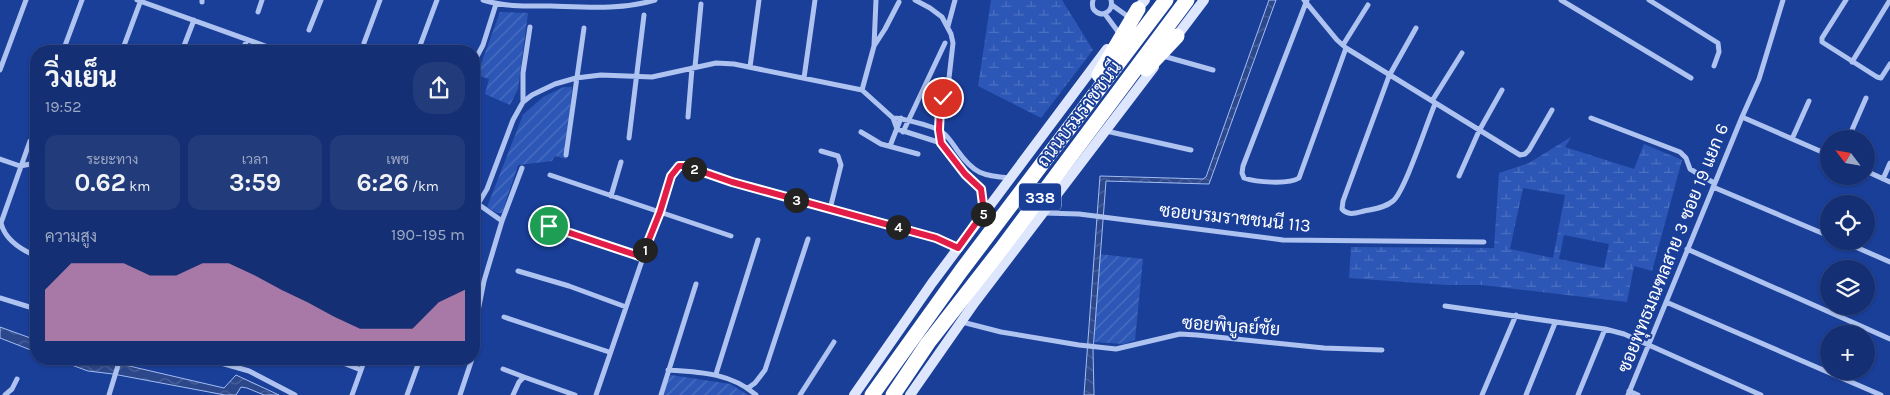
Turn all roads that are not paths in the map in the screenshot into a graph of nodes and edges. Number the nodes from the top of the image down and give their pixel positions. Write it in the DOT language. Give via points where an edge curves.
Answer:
graph roads {
  1 [pos="26,0"];
  2 [pos="82,0"];
  3 [pos="140,0"];
  4 [pos="262,0"];
  5 [pos="321,0"];
  6 [pos="380,0"];
  7 [pos="437,0"];
  8 [pos="483,0"];
  9 [pos="655,0"];
  10 [pos="759,0"];
  11 [pos="815,0"];
  12 [pos="876,0"];
  13 [pos="916,0"];
  14 [pos="955,0"];
  15 [pos="1086,0"];
  16 [pos="1166,0"];
  17 [pos="1187,0"];
  18 [pos="1204,0"];
  19 [pos="1561,0"];
  20 [pos="1649,0"];
  21 [pos="1783,0"];
  22 [pos="1846,0"];
  23 [pos="1890,0"];
  24 [pos="1305,1"];
  25 [pos="642,2"];
  26 [pos="899,2"];
  27 [pos="1092,2"];
  28 [pos="1112,2"];
  29 [pos="496,4"];
  30 [pos="701,4"];
  31 [pos="1368,5"];
  32 [pos="1138,9"];
  33 [pos="258,12"];
  34 [pos="1105,14"];
  35 [pos="644,15"];
  36 [pos="194,20"];
  37 [pos="948,26"];
  38 [pos="530,27"];
  39 [pos="584,28"];
  40 [pos="1416,28"];
  41 [pos="309,30"];
  42 [pos="1119,34"];
  43 [pos="1177,36"];
  44 [pos="247,40"];
  45 [pos="364,43"];
  46 [pos="945,43"];
  47 [pos="65,45"];
  48 [pos="124,45"];
  49 [pos="184,45"];
  50 [pos="245,45"];
  51 [pos="262,45"];
  52 [pos="420,45"];
  53 [pos="874,46"];
  54 [pos="1344,47"];
  55 [pos="480,51"];
  56 [pos="1462,53"];
  57 [pos="1162,56"];
  58 [pos="1852,62"];
  59 [pos="1890,64"];
  60 [pos="1714,66"];
  61 [pos="750,67"];
  62 [pos="693,68"];
  63 [pos="0,70"];
  64 [pos="1213,70"];
  65 [pos="1884,73"];
  66 [pos="638,76"];
  67 [pos="1389,76"];
  68 [pos="1890,77"];
  69 [pos="576,78"];
  70 [pos="804,78"];
  71 [pos="1691,78"];
  72 [pos="862,90"];
  73 [pos="1502,90"];
  74 [pos="1866,98"];
  75 [pos="1809,101"];
  76 [pos="523,102"];
  77 [pos="1433,102"];
  78 [pos="1552,110"];
  79 [pos="688,117"];
  80 [pos="1742,117"];
  81 [pos="893,118"];
  82 [pos="1591,118"];
  83 [pos="904,120"];
  84 [pos="939,130"];
  85 [pos="1479,130"];
  86 [pos="1852,130"];
  87 [pos="900,131"];
  88 [pos="1105,131"];
  89 [pos="861,132"];
  90 [pos="1087,134"];
  91 [pos="629,138"];
  92 [pos="1792,139"];
  93 [pos="30,141"];
  94 [pos="1058,142"];
  95 [pos="941,143"];
  96 [pos="890,146"];
  97 [pos="1191,150"];
  98 [pos="821,151"];
  99 [pos="1820,151"];
  100 [pos="918,154"];
  101 [pos="566,155"];
  102 [pos="0,160"];
  103 [pos="622,162"];
  104 [pos="1890,163"];
  105 [pos="30,164"];
  106 [pos="20,166"];
  107 [pos="972,166"];
  108 [pos="522,168"];
  109 [pos="965,174"];
  110 [pos="550,175"];
  111 [pos="1875,175"];
  112 [pos="1459,176"];
  113 [pos="1011,178"];
  114 [pos="1883,179"];
  115 [pos="1890,182"];
  116 [pos="1714,185"];
  117 [pos="611,196"];
  118 [pos="480,199"];
  119 [pos="480,207"];
  120 [pos="830,209"];
  121 [pos="660,212"];
  122 [pos="984,212"];
  123 [pos="1044,213"];
  124 [pos="502,221"];
  125 [pos="549,226"];
  126 [pos="1820,232"];
  127 [pos="731,236"];
  128 [pos="808,239"];
  129 [pos="758,240"];
  130 [pos="1484,242"];
  131 [pos="958,248"];
  132 [pos="1687,248"];
  133 [pos="1863,250"];
  134 [pos="30,254"];
  135 [pos="642,257"];
  136 [pos="1890,262"];
  137 [pos="518,271"];
  138 [pos="696,284"];
  139 [pos="0,298"];
  140 [pos="480,301"];
  141 [pos="1666,302"];
  142 [pos="1445,306"];
  143 [pos="30,307"];
  144 [pos="626,307"];
  145 [pos="1516,315"];
  146 [pos="504,318"];
  147 [pos="962,322"];
  148 [pos="1555,322"];
  149 [pos="1605,329"];
  150 [pos="1890,340"];
  151 [pos="834,342"];
  152 [pos="1648,346"];
  153 [pos="1382,350"];
  154 [pos="609,352"];
  155 [pos="118,365"];
  156 [pos="228,365"];
  157 [pos="348,365"];
  158 [pos="363,365"];
  159 [pos="418,365"];
  160 [pos="470,365"];
  161 [pos="503,369"];
  162 [pos="361,370"];
  163 [pos="668,370"];
  164 [pos="716,374"];
  165 [pos="524,377"];
  166 [pos="16,380"];
  167 [pos="748,388"];
  168 [pos="1629,393"];
  169 [pos="5,395"];
  170 [pos="109,395"];
  171 [pos="295,395"];
  172 [pos="352,395"];
  173 [pos="407,395"];
  174 [pos="460,395"];
  175 [pos="513,395"];
  176 [pos="575,395"];
  177 [pos="596,395"];
  178 [pos="660,395"];
  179 [pos="756,395"];
  180 [pos="800,395"];
  181 [pos="854,395"];
  182 [pos="872,395"];
  183 [pos="893,395"];
  184 [pos="910,395"];
  185 [pos="1482,395"];
  186 [pos="1526,395"];
  187 [pos="1578,395"];
  188 [pos="1638,395"];
  189 [pos="1760,395"];
  190 [pos="1881,395"];
  1 -- 63 [label="street"];
  2 -- 47 [label="street"];
  3 -- 36 [label="street"];
  3 -- 48 [label="street"];
  4 -- 33 [label="street"];
  5 -- 41 [label="street"];
  6 -- 45 [label="street"];
  7 -- 52 [label="street"];
  8 -- 29 [label="street"];
  9 -- 25 [label="street"];
  10 -- 61 [label="street"];
  11 -- 70 [label="street"];
  12 -- 53 [label="street"];
  13 -- 37 [label="street" via="942,17"];
  14 -- 37 [label="street"];
  15 -- 27 [label="street"];
  16 -- 94 [label="highway, ถนนบรมราชชนนี / 338"];
  17 -- 90 [label="highway, ถนนบรมราชชนนี / 338"];
  18 -- 43 [label="main road, 338"];
  19 -- 71 [label="street"];
  20 -- 60 [label="street" via="1718,44"];
  21 -- 80 [label="street" via="1759,79"];
  22 -- 58 [label="street" via="1822,42"];
  23 -- 58 [label="street"];
  24 -- 54 [label="street"];
  24 -- 54 [label="street" via="1243,166 1244,178 1293,182 1299,178"];
  25 -- 29 [label="street" via="593,7"];
  26 -- 53 [label="street"];
  27 -- 34 [label="street" via="1094,11"];
  28 -- 32 [label="street"];
  28 -- 34 [label="street"];
  29 -- 55 [label="street"];
  30 -- 62 [label="street"];
  31 -- 54 [label="street"];
  32 -- 42 [label="main road, 338"];
  32 -- 94 [label="highway"];
  34 -- 42 [label="street"];
  35 -- 66 [label="street"];
  36 -- 44 [label="street"];
  36 -- 49 [label="street"];
  37 -- 84 [label="street" via="954,43 940,108"];
  38 -- 76 [label="street" via="523,73"];
  39 -- 69 [label="street"];
  40 -- 67 [label="street"];
  42 -- 113 [label="main road, 338"];
  43 -- 57 [label="main road, 338"];
  43 -- 90 [label="highway"];
  44 -- 50 [label="street"];
  44 -- 51 [label="street"];
  46 -- 83 [label="street"];
  53 -- 72 [label="street"];
  54 -- 67 [label="street"];
  56 -- 77 [label="street"];
  57 -- 64 [label="street"];
  57 -- 88 [label="main road, 338"];
  58 -- 65 [label="street" via="1877,77 1882,78"];
  59 -- 65 [label="street"];
  61 -- 62 [label="street" via="716,63"];
  61 -- 70 [label="street"];
  62 -- 66 [label="street" via="658,76"];
  62 -- 79 [label="street"];
  65 -- 68 [label="street"];
  66 -- 69 [label="street"];
  66 -- 91 [label="street"];
  67 -- 77 [label="street"];
  67 -- 77 [label="street" via="1343,201 1345,213 1352,214 1394,201 1403,185"];
  69 -- 76 [label="street" via="554,84"];
  69 -- 101 [label="street"];
  70 -- 72 [label="street"];
  72 -- 81 [label="street"];
  73 -- 85 [label="street"];
  74 -- 86 [label="street"];
  75 -- 92 [label="street"];
  76 -- 118 [label="street"];
  77 -- 85 [label="street"];
  78 -- 85 [label="street" via="1524,154 1514,152"];
  80 -- 92 [label="street, ซอยพุทธมณฑลสาย 3 ซอย 19 แยก 6"];
  80 -- 116 [label="street, ซอยพุทธมณฑลสาย 3 ซอย 19 แยก 6"];
  81 -- 83 [label="street"];
  81 -- 87 [label="street"];
  82 -- 116 [label="street" via="1680,152 1690,169"];
  83 -- 84 [label="street"];
  83 -- 87 [label="street"];
  84 -- 95 [label="street"];
  84 -- 107 [label="street"];
  85 -- 112 [label="street"];
  87 -- 95 [label="street"];
  87 -- 96 [label="street"];
  88 -- 97 [label="street"];
  88 -- 123 [label="main road, 338"];
  89 -- 96 [label="street"];
  90 -- 183 [label="highway, ถนนบรมราชชนนี / 338" via="928,343"];
  92 -- 99 [label="street, ซอยพุทธมณฑลสาย 3 ซอย 19 แยก 6"];
  93 -- 106 [label="street"];
  94 -- 182 [label="highway, ถนนบรมราชชนนี / 338"];
  95 -- 109 [label="street"];
  96 -- 100 [label="street"];
  98 -- 120 [label="street" via="838,156 842,165"];
  102 -- 106 [label="street"];
  103 -- 117 [label="street"];
  104 -- 114 [label="street"];
  105 -- 106 [label="street"];
  106 -- 134 [label="street" via="1,223 9,238"];
  107 -- 109 [label="street"];
  107 -- 113 [label="street" via="986,176"];
  108 -- 124 [label="street"];
  109 -- 122 [label="street" via="981,189"];
  110 -- 117 [label="street"];
  111 -- 114 [label="street"];
  113 -- 122 [label="main road, 338"];
  114 -- 115 [label="street"];
  116 -- 126 [label="street"];
  116 -- 132 [label="street, ซอยพุทธมณฑลสาย 3 ซอย 19 แยก 6"];
  117 -- 121 [label="street"];
  119 -- 124 [label="street"];
  120 -- 121 [label="street" via="679,166 671,176"];
  120 -- 131 [label="street" via="936,238"];
  121 -- 127 [label="street"];
  121 -- 135 [label="street"];
  122 -- 131 [label="main road, 338"];
  123 -- 130 [label="street, ซอยบรมราชชนนี 113" via="1283,240"];
  123 -- 147 [label="main road, 338"];
  124 -- 140 [label="street"];
  125 -- 135 [label="street"];
  128 -- 167 [label="street" via="765,370"];
  129 -- 164 [label="street"];
  131 -- 181 [label="main road, 338"];
  132 -- 141 [label="street, ซอยพุทธมณฑลสาย 3 ซอย 19 แยก 6"];
  132 -- 150 [label="street"];
  133 -- 136 [label="street"];
  135 -- 144 [label="street"];
  137 -- 144 [label="street"];
  138 -- 163 [label="street"];
  139 -- 143 [label="street"];
  141 -- 152 [label="street, ซอยพุทธมณฑลสาย 3 ซอย 19 แยก 6"];
  141 -- 190 [label="street"];
  142 -- 145 [label="street"];
  144 -- 154 [label="street"];
  145 -- 148 [label="street"];
  145 -- 185 [label="street"];
  146 -- 154 [label="street"];
  147 -- 153 [label="street, ซอยพิบูลย์ชัย" via="1001,332 1100,347 1124,348 1180,334 1197,334 1324,348"];
  147 -- 184 [label="main road, 338"];
  148 -- 149 [label="street"];
  148 -- 186 [label="street"];
  149 -- 152 [label="street"];
  149 -- 187 [label="street"];
  151 -- 180 [label="street"];
  152 -- 168 [label="street, ซอยพุทธมณฑลสาย 3 ซอย 19 แยก 6"];
  152 -- 189 [label="street"];
  154 -- 177 [label="street"];
  155 -- 170 [label="street"];
  156 -- 171 [label="street" via="250,371"];
  157 -- 162 [label="street"];
  158 -- 162 [label="street"];
  159 -- 173 [label="street"];
  160 -- 174 [label="street"];
  161 -- 165 [label="street"];
  162 -- 172 [label="street"];
  163 -- 164 [label="street"];
  163 -- 178 [label="street"];
  164 -- 167 [label="street"];
  165 -- 175 [label="street"];
  165 -- 176 [label="street"];
  166 -- 169 [label="street"];
  167 -- 179 [label="street"];
  168 -- 188 [label="street"];
}
